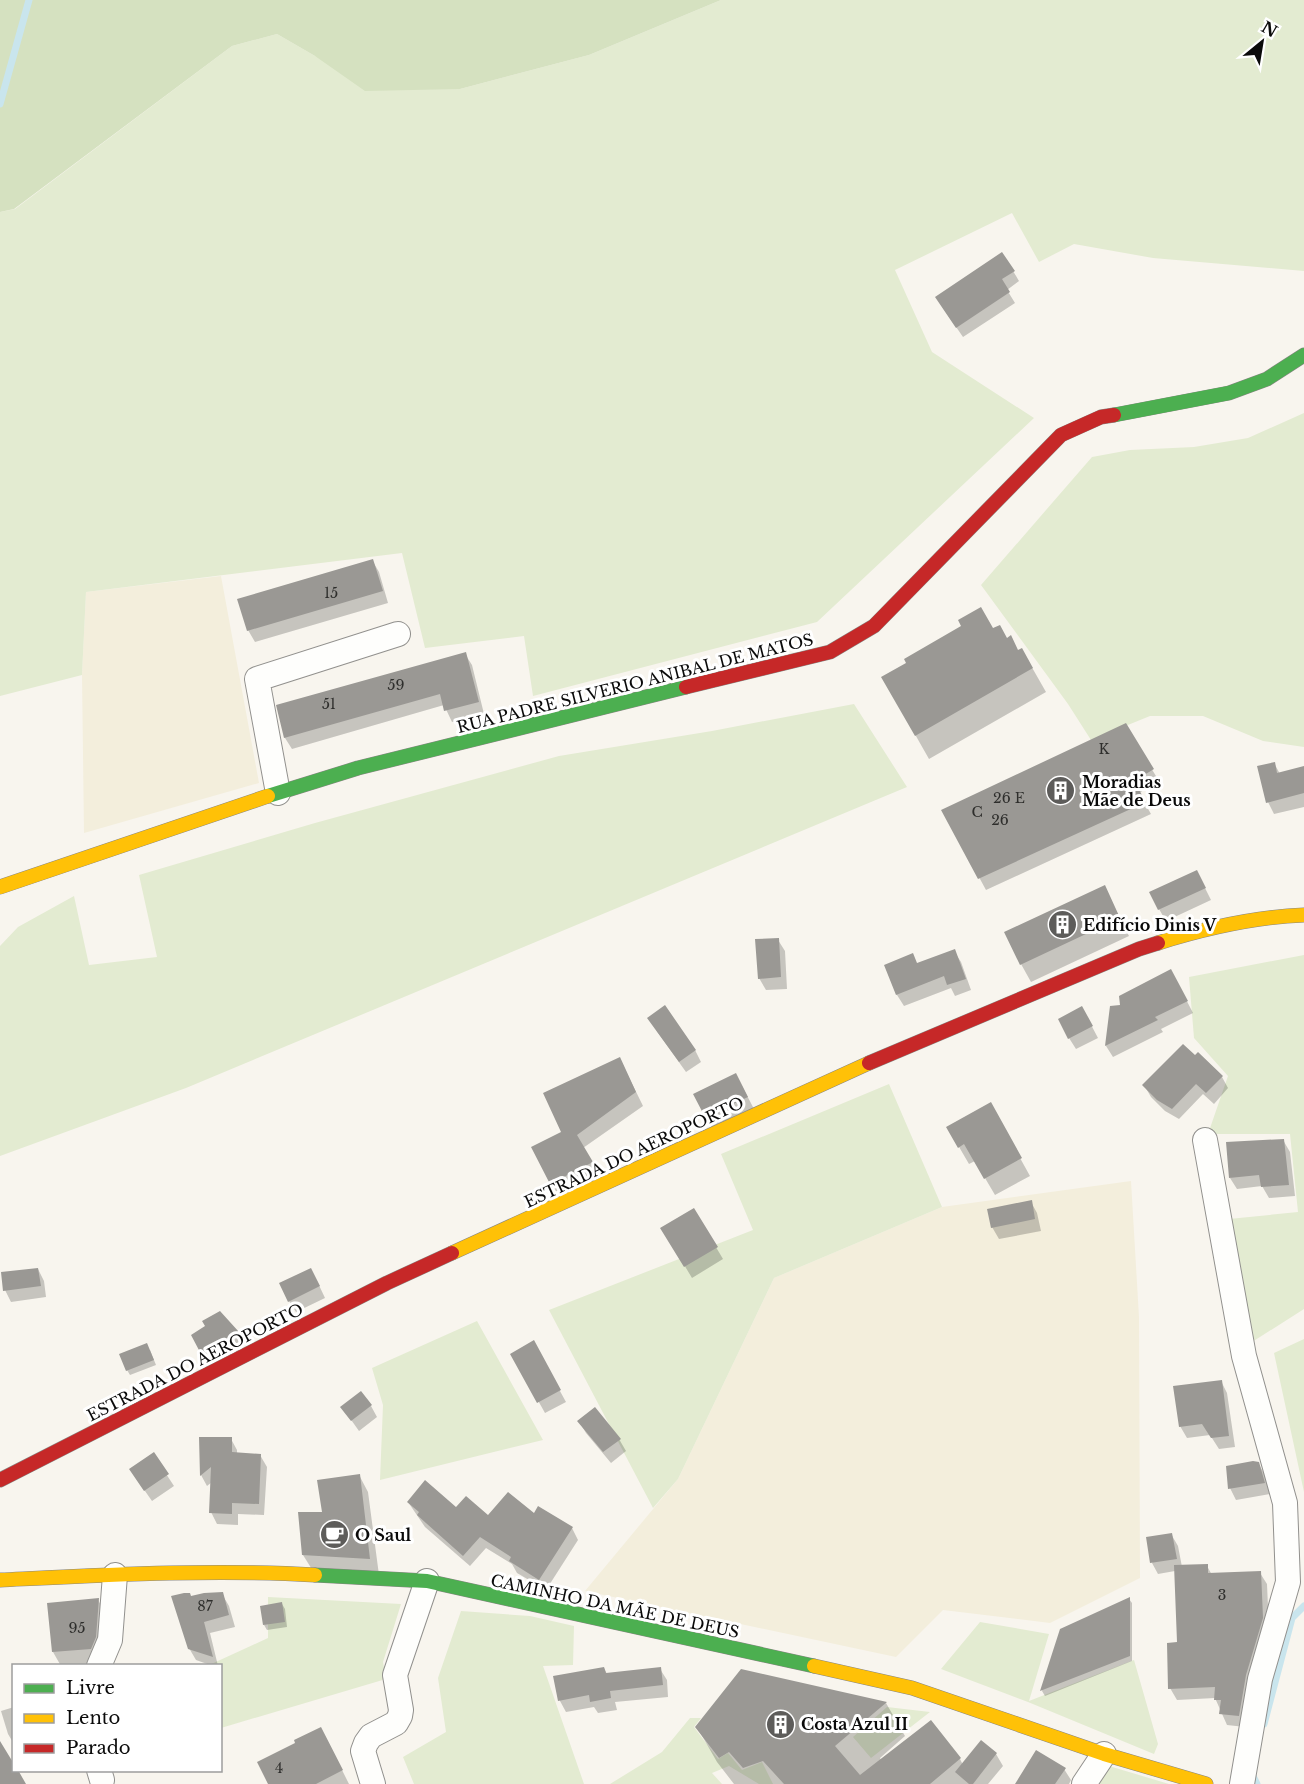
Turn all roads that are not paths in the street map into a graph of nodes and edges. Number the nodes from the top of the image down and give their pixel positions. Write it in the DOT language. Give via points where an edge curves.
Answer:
graph roads {
  1 [pos="1304,355"];
  2 [pos="398,634"];
  3 [pos="278,793"];
  4 [pos="0,887"];
  5 [pos="1304,915"];
  6 [pos="1205,1140"];
  7 [pos="0,1480"];
  8 [pos="115,1575"];
  9 [pos="0,1580"];
  10 [pos="427,1581"];
  11 [pos="99,1664"];
  12 [pos="1104,1754"];
  13 [pos="373,1784"];
  14 [pos="1084,1784"];
  15 [pos="1206,1784"];
  16 [pos="1242,1784"];
  1 -- 3 [label="street, RUA PADRE SILVERIO ANIBAL DE MATOS" via="1267,380 1229,393 1101,417 1061,435 874,626 830,652 358,768"];
  2 -- 3 [label="street" via="256,679"];
  3 -- 4 [label="street, RUA PADRE SILVERIO ANIBAL DE MATOS"];
  5 -- 7 [label="street, ESTRADA DO AEROPORTO" via="1274,916 1203,929 1139,949 830,1080 387,1282"];
  6 -- 16 [label="street" via="1244,1356 1285,1503 1288,1582 1260,1679"];
  8 -- 9 [label="street, CAMINHO DA MÃE DE DEUS"];
  8 -- 10 [label="street, CAMINHO DA MÃE DE DEUS" via="280,1573"];
  8 -- 11 [label="street" via="110,1640"];
  10 -- 12 [label="street, CAMINHO DA MÃE DE DEUS" via="912,1688"];
  10 -- 13 [label="street" via="395,1675 400,1716 396,1723 371,1736 363,1751"];
  12 -- 14 [label="street"];
  12 -- 15 [label="street, CAMINHO DA MÃE DE DEUS"];
}
